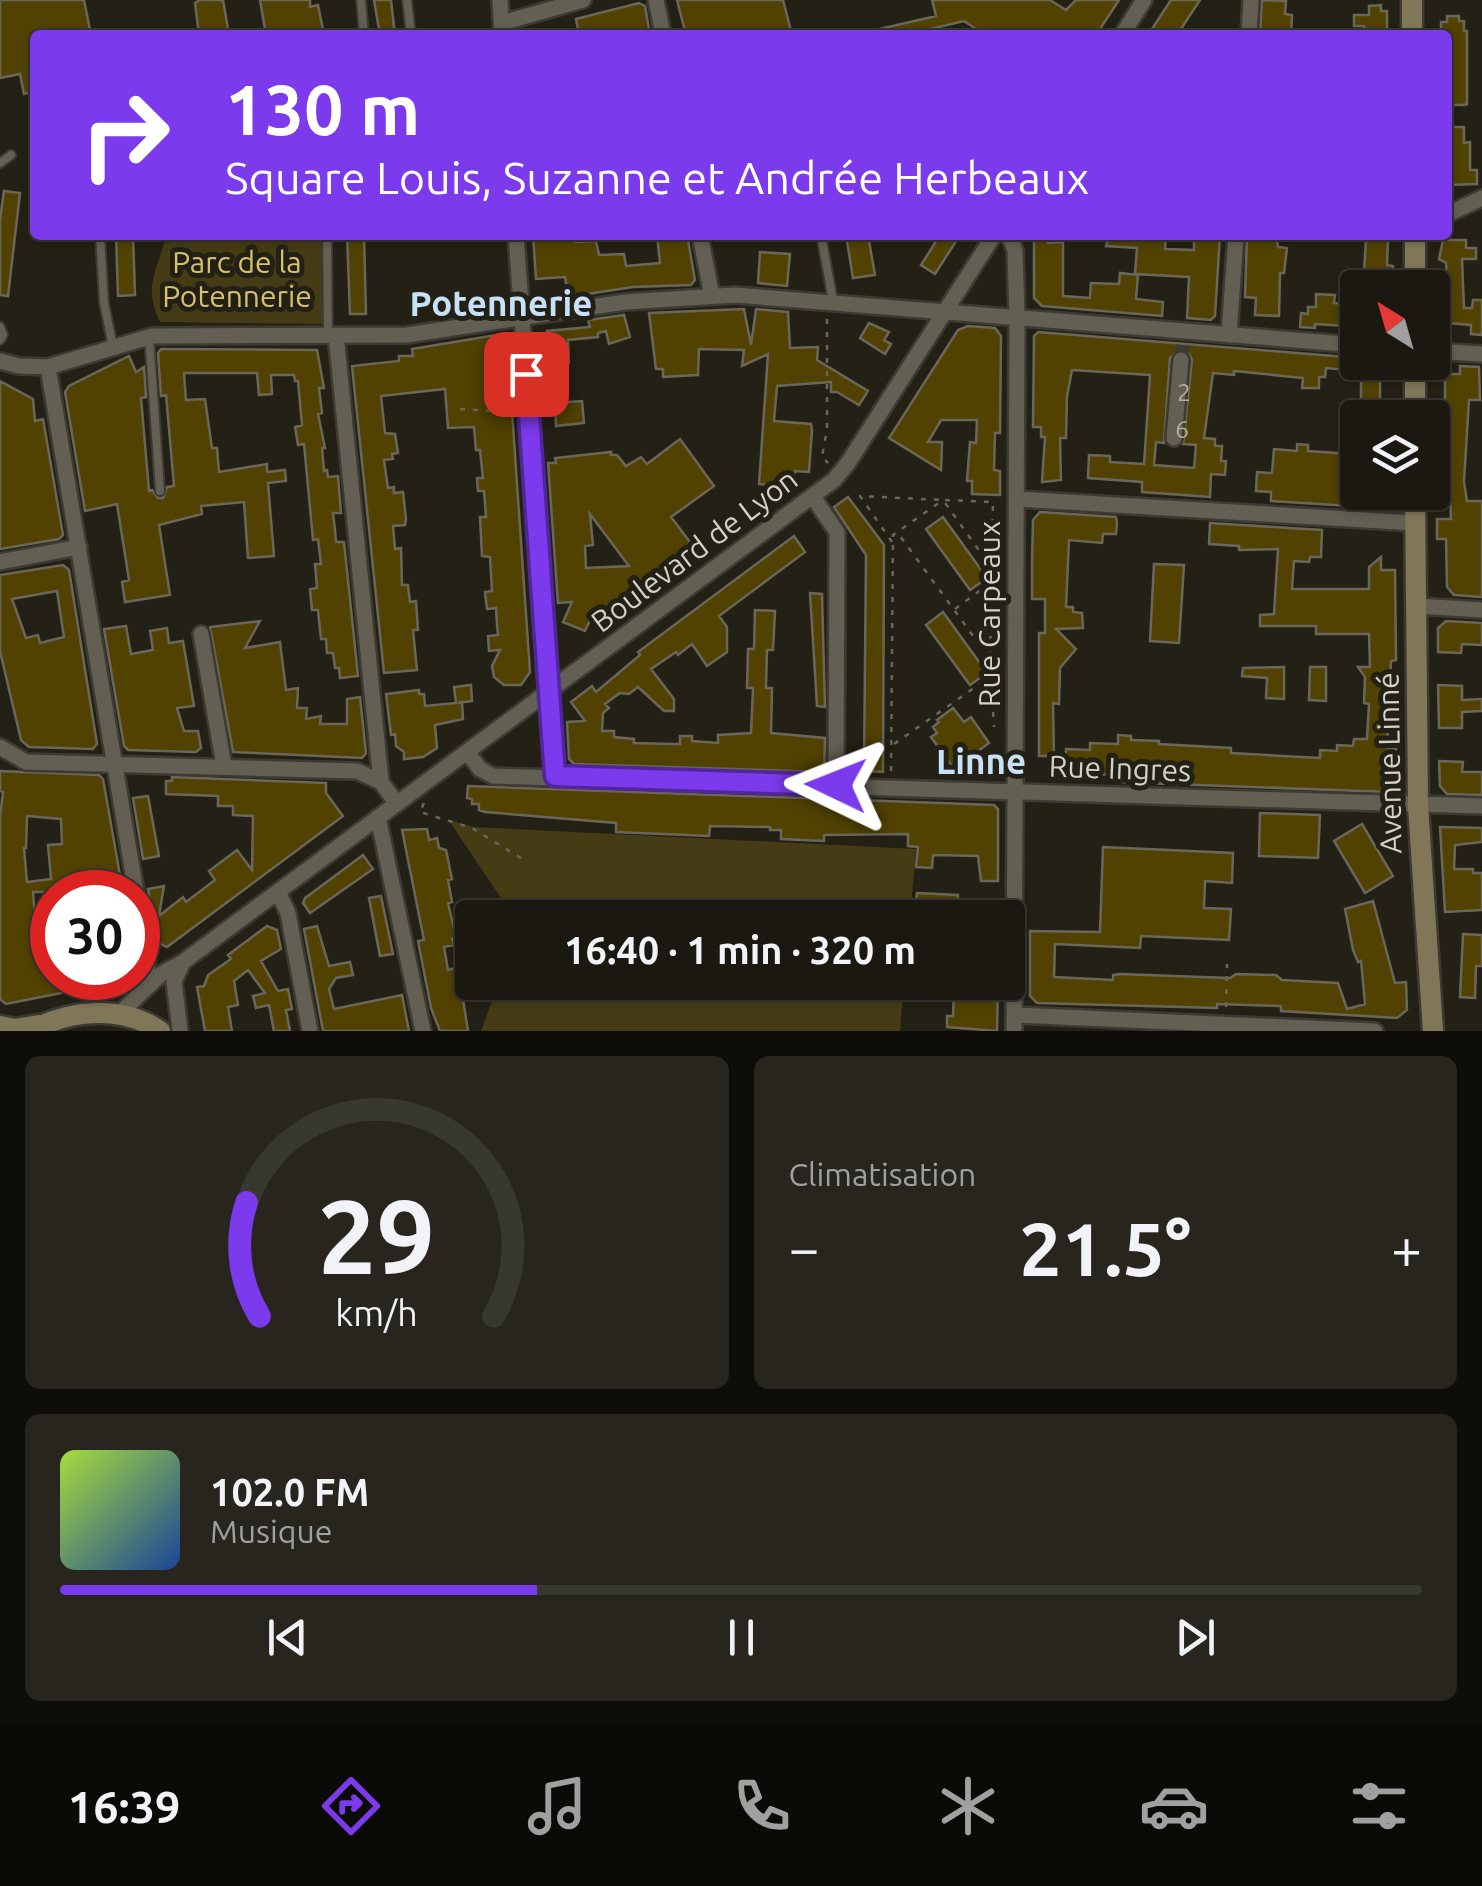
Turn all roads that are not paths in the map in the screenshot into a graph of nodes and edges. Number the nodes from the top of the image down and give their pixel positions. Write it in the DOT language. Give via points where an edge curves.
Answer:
graph roads {
  1 [pos="361,0"];
  2 [pos="407,0"];
  3 [pos="500,0"];
  4 [pos="583,0"];
  5 [pos="656,0"];
  6 [pos="1144,0"];
  7 [pos="1252,0"];
  8 [pos="1412,0"];
  9 [pos="364,30"];
  10 [pos="410,30"];
  11 [pos="500,30"];
  12 [pos="505,30"];
  13 [pos="661,30"];
  14 [pos="1125,30"];
  15 [pos="1249,30"];
  16 [pos="1412,30"];
  17 [pos="11,155"];
  18 [pos="0,163"];
  19 [pos="1482,198"];
  20 [pos="1452,212"];
  21 [pos="100,240"];
  22 [pos="327,240"];
  23 [pos="516,240"];
  24 [pos="701,240"];
  25 [pos="822,240"];
  26 [pos="991,240"];
  27 [pos="1011,240"];
  28 [pos="1236,240"];
  29 [pos="1415,240"];
  30 [pos="1415,270"];
  31 [pos="712,296"];
  32 [pos="830,301"];
  33 [pos="945,312"];
  34 [pos="522,318"];
  35 [pos="1017,318"];
  36 [pos="0,327"];
  37 [pos="332,335"];
  38 [pos="1229,335"];
  39 [pos="149,336"];
  40 [pos="0,340"];
  41 [pos="1340,344"];
  42 [pos="1183,345"];
  43 [pos="113,347"];
  44 [pos="1450,352"];
  45 [pos="1482,354"];
  46 [pos="0,361"];
  47 [pos="48,367"];
  48 [pos="1174,438"];
  49 [pos="160,491"];
  50 [pos="813,497"];
  51 [pos="1016,499"];
  52 [pos="1415,510"];
  53 [pos="1415,523"];
  54 [pos="78,547"];
  55 [pos="0,562"];
  56 [pos="1417,606"];
  57 [pos="1482,610"];
  58 [pos="201,634"];
  59 [pos="548,692"];
  60 [pos="0,747"];
  61 [pos="467,752"];
  62 [pos="114,764"];
  63 [pos="224,766"];
  64 [pos="555,776"];
  65 [pos="381,782"];
  66 [pos="836,785"];
  67 [pos="1015,792"];
  68 [pos="398,804"];
  69 [pos="1418,805"];
  70 [pos="1482,806"];
  71 [pos="378,818"];
  72 [pos="132,870"];
  73 [pos="278,892"];
  74 [pos="1012,900"];
  75 [pos="160,957"];
  76 [pos="179,963"];
  77 [pos="160,977"];
  78 [pos="134,1000"];
  79 [pos="120,1013"];
  80 [pos="1014,1023"];
  81 [pos="0,1026"];
  82 [pos="1152,1026"];
  83 [pos="38,1028"];
  84 [pos="1263,1028"];
  85 [pos="160,1031"];
  86 [pos="180,1031"];
  87 [pos="310,1031"];
  88 [pos="422,1031"];
  89 [pos="1374,1031"];
  90 [pos="1433,1031"];
  1 -- 9 [label="lane"];
  2 -- 10 [label="lane"];
  3 -- 11 [label="street"];
  4 -- 12 [label="street"];
  5 -- 13 [label="street"];
  6 -- 14 [label="street"];
  7 -- 15 [label="street"];
  8 -- 16 [label="street"];
  17 -- 18 [label="lane"];
  19 -- 20 [label="street"];
  21 -- 43 [label="lane"];
  22 -- 37 [label="lane"];
  23 -- 34 [label="street"];
  24 -- 31 [label="street"];
  25 -- 32 [label="lane"];
  26 -- 33 [label="street, Boulevard de Lyon"];
  27 -- 35 [label="street, Rue Carpeaux"];
  28 -- 38 [label="street"];
  29 -- 30 [label="street"];
  31 -- 32 [label="street"];
  31 -- 34 [label="street"];
  32 -- 33 [label="street"];
  33 -- 35 [label="street"];
  33 -- 50 [label="street, Boulevard de Lyon" via="839,474"];
  34 -- 37 [label="street" via="407,335"];
  34 -- 59 [label="street"];
  35 -- 42 [label="street"];
  35 -- 51 [label="street, Rue Carpeaux"];
  36 -- 40 [label="lane"];
  37 -- 39 [label="street"];
  37 -- 65 [label="street"];
  38 -- 41 [label="street"];
  38 -- 42 [label="street"];
  39 -- 43 [label="street"];
  39 -- 49 [label="lane"];
  42 -- 48 [label="street"];
  43 -- 47 [label="street"];
  44 -- 45 [label="street"];
  46 -- 47 [label="street"];
  47 -- 54 [label="street"];
  50 -- 59 [label="street, Boulevard de Lyon"];
  50 -- 66 [label="street" via="837,532"];
  51 -- 53 [label="street"];
  51 -- 67 [label="street, Rue Carpeaux"];
  52 -- 53 [label="street, Avenue Linné"];
  53 -- 56 [label="street, Avenue Linné"];
  54 -- 55 [label="street"];
  54 -- 62 [label="street"];
  56 -- 57 [label="street"];
  56 -- 69 [label="street, Avenue Linné"];
  58 -- 63 [label="street"];
  59 -- 61 [label="street, Boulevard de Lyon"];
  59 -- 64 [label="street"];
  60 -- 62 [label="street" via="26,762"];
  61 -- 64 [label="street, Rue Ingres" via="493,776"];
  61 -- 68 [label="street, Boulevard de Lyon"];
  62 -- 63 [label="street"];
  62 -- 72 [label="street"];
  63 -- 65 [label="street" via="347,770"];
  64 -- 66 [label="street, Rue Ingres"];
  65 -- 68 [label="street"];
  66 -- 67 [label="street, Rue Ingres"];
  67 -- 69 [label="street, Rue Ingres"];
  67 -- 74 [label="street, Rue Carpeaux"];
  68 -- 71 [label="street, Boulevard de Lyon"];
  69 -- 70 [label="street, Rue Ingres"];
  69 -- 90 [label="street, Avenue Linné"];
  71 -- 73 [label="street, Boulevard de Lyon"];
  71 -- 88 [label="street"];
  73 -- 76 [label="street, Boulevard de Lyon"];
  73 -- 87 [label="street" via="288,913"];
  75 -- 76 [label="street"];
  76 -- 77 [label="street, Boulevard de Lyon"];
  76 -- 86 [label="street" via="174,981"];
  78 -- 79 [label="street, Boulevard de Lyon"];
  79 -- 83 [label="street"];
  79 -- 85 [label="street"];
  80 -- 82 [label="street"];
  81 -- 83 [label="street"];
  82 -- 84 [label="street"];
  84 -- 89 [label="street"];
}
